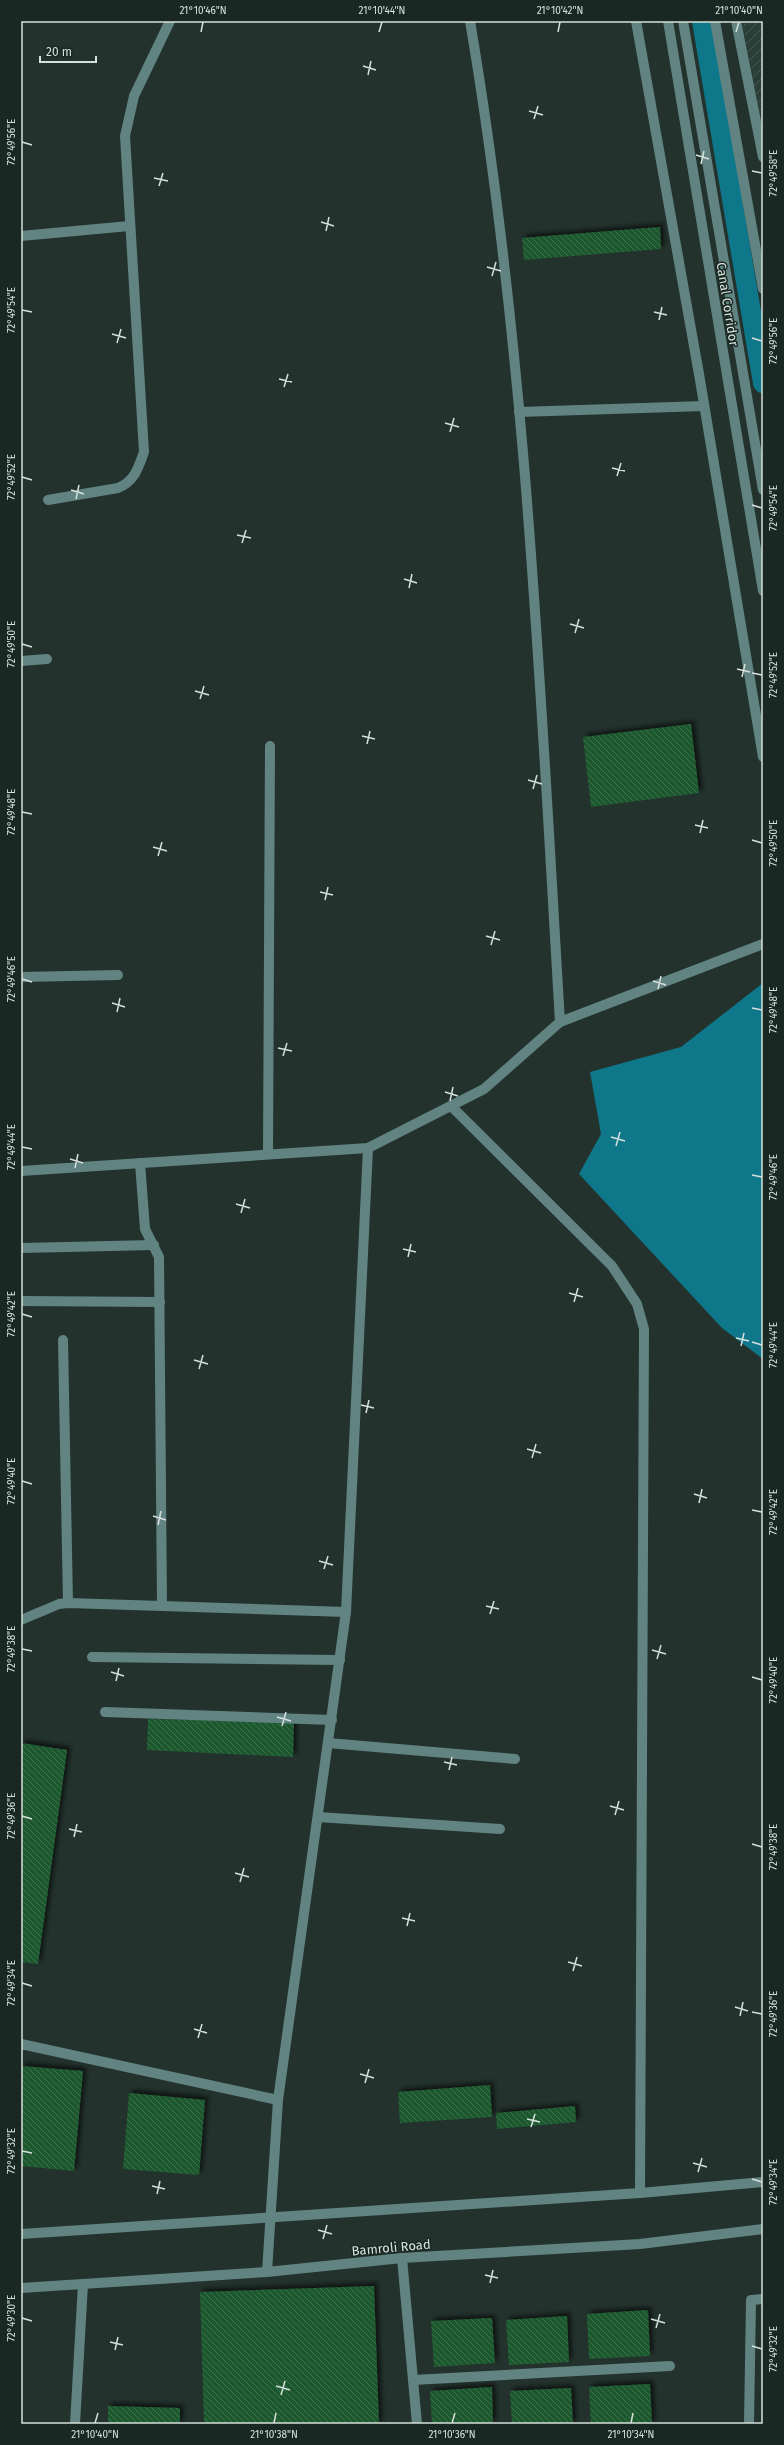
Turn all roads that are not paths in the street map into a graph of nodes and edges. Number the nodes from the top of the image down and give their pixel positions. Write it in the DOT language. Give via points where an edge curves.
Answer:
graph roads {
  1 [pos="170,21"];
  2 [pos="470,21"];
  3 [pos="636,21"];
  4 [pos="668,21"];
  5 [pos="684,21"];
  6 [pos="715,21"];
  7 [pos="736,21"];
  8 [pos="763,157"];
  9 [pos="129,226"];
  10 [pos="21,236"];
  11 [pos="763,289"];
  12 [pos="704,406"];
  13 [pos="519,412"];
  14 [pos="763,490"];
  15 [pos="48,500"];
  16 [pos="763,591"];
  17 [pos="47,659"];
  18 [pos="21,661"];
  19 [pos="270,746"];
  20 [pos="763,757"];
  21 [pos="763,944"];
  22 [pos="118,975"];
  23 [pos="21,977"];
  24 [pos="560,1022"];
  25 [pos="451,1106"];
  26 [pos="368,1148"];
  27 [pos="268,1154"];
  28 [pos="140,1163"];
  29 [pos="21,1171"];
  30 [pos="154,1245"];
  31 [pos="21,1248"];
  32 [pos="21,1302"];
  33 [pos="160,1302"];
  34 [pos="63,1340"];
  35 [pos="68,1603"];
  36 [pos="162,1605"];
  37 [pos="346,1612"];
  38 [pos="21,1620"];
  39 [pos="92,1657"];
  40 [pos="340,1660"];
  41 [pos="105,1712"];
  42 [pos="332,1720"];
  43 [pos="328,1743"];
  44 [pos="515,1759"];
  45 [pos="318,1817"];
  46 [pos="500,1829"];
  47 [pos="21,2044"];
  48 [pos="278,2100"];
  49 [pos="763,2182"];
  50 [pos="640,2193"];
  51 [pos="271,2218"];
  52 [pos="763,2229"];
  53 [pos="21,2234"];
  54 [pos="402,2258"];
  55 [pos="268,2272"];
  56 [pos="83,2284"];
  57 [pos="21,2288"];
  58 [pos="763,2299"];
  59 [pos="670,2366"];
  60 [pos="412,2380"];
  61 [pos="75,2424"];
  62 [pos="417,2424"];
  63 [pos="749,2424"];
  1 -- 9 [label="street" via="134,96 128,115 125,143"];
  2 -- 13 [label="street" via="488,129"];
  3 -- 12 [label="street"];
  4 -- 16 [label="street, Canal Corridor"];
  5 -- 14 [label="street"];
  6 -- 11 [label="street"];
  7 -- 8 [label="street"];
  9 -- 10 [label="street"];
  9 -- 15 [label="street" via="144,452 136,474 129,484"];
  12 -- 13 [label="street"];
  12 -- 20 [label="street"];
  13 -- 24 [label="street" via="532,556"];
  17 -- 18 [label="street"];
  19 -- 27 [label="street"];
  21 -- 24 [label="street"];
  22 -- 23 [label="street"];
  24 -- 25 [label="street" via="484,1090"];
  25 -- 26 [label="street"];
  25 -- 50 [label="street" via="612,1266 637,1304 644,1328"];
  26 -- 27 [label="street"];
  26 -- 37 [label="street"];
  27 -- 28 [label="street"];
  28 -- 29 [label="street"];
  28 -- 30 [label="street" via="145,1229"];
  30 -- 31 [label="street"];
  30 -- 33 [label="street" via="160,1257"];
  32 -- 33 [label="street"];
  33 -- 36 [label="street"];
  34 -- 35 [label="street"];
  35 -- 36 [label="street"];
  35 -- 38 [label="street" via="53,1606"];
  36 -- 37 [label="street"];
  37 -- 40 [label="street"];
  39 -- 40 [label="street"];
  40 -- 42 [label="street"];
  41 -- 42 [label="street"];
  42 -- 43 [label="street"];
  43 -- 44 [label="street"];
  43 -- 45 [label="street"];
  45 -- 46 [label="street"];
  45 -- 48 [label="street"];
  47 -- 48 [label="street"];
  48 -- 51 [label="street"];
  49 -- 50 [label="street"];
  50 -- 51 [label="street"];
  51 -- 53 [label="street"];
  51 -- 55 [label="street"];
  52 -- 54 [label="street, Bamroli Road" via="640,2244"];
  54 -- 55 [label="street, Bamroli Road"];
  54 -- 60 [label="street"];
  55 -- 56 [label="street, Bamroli Road"];
  56 -- 57 [label="street, Bamroli Road"];
  56 -- 61 [label="street"];
  58 -- 63 [label="street" via="751,2300"];
  59 -- 60 [label="street"];
  60 -- 62 [label="street"];
}
